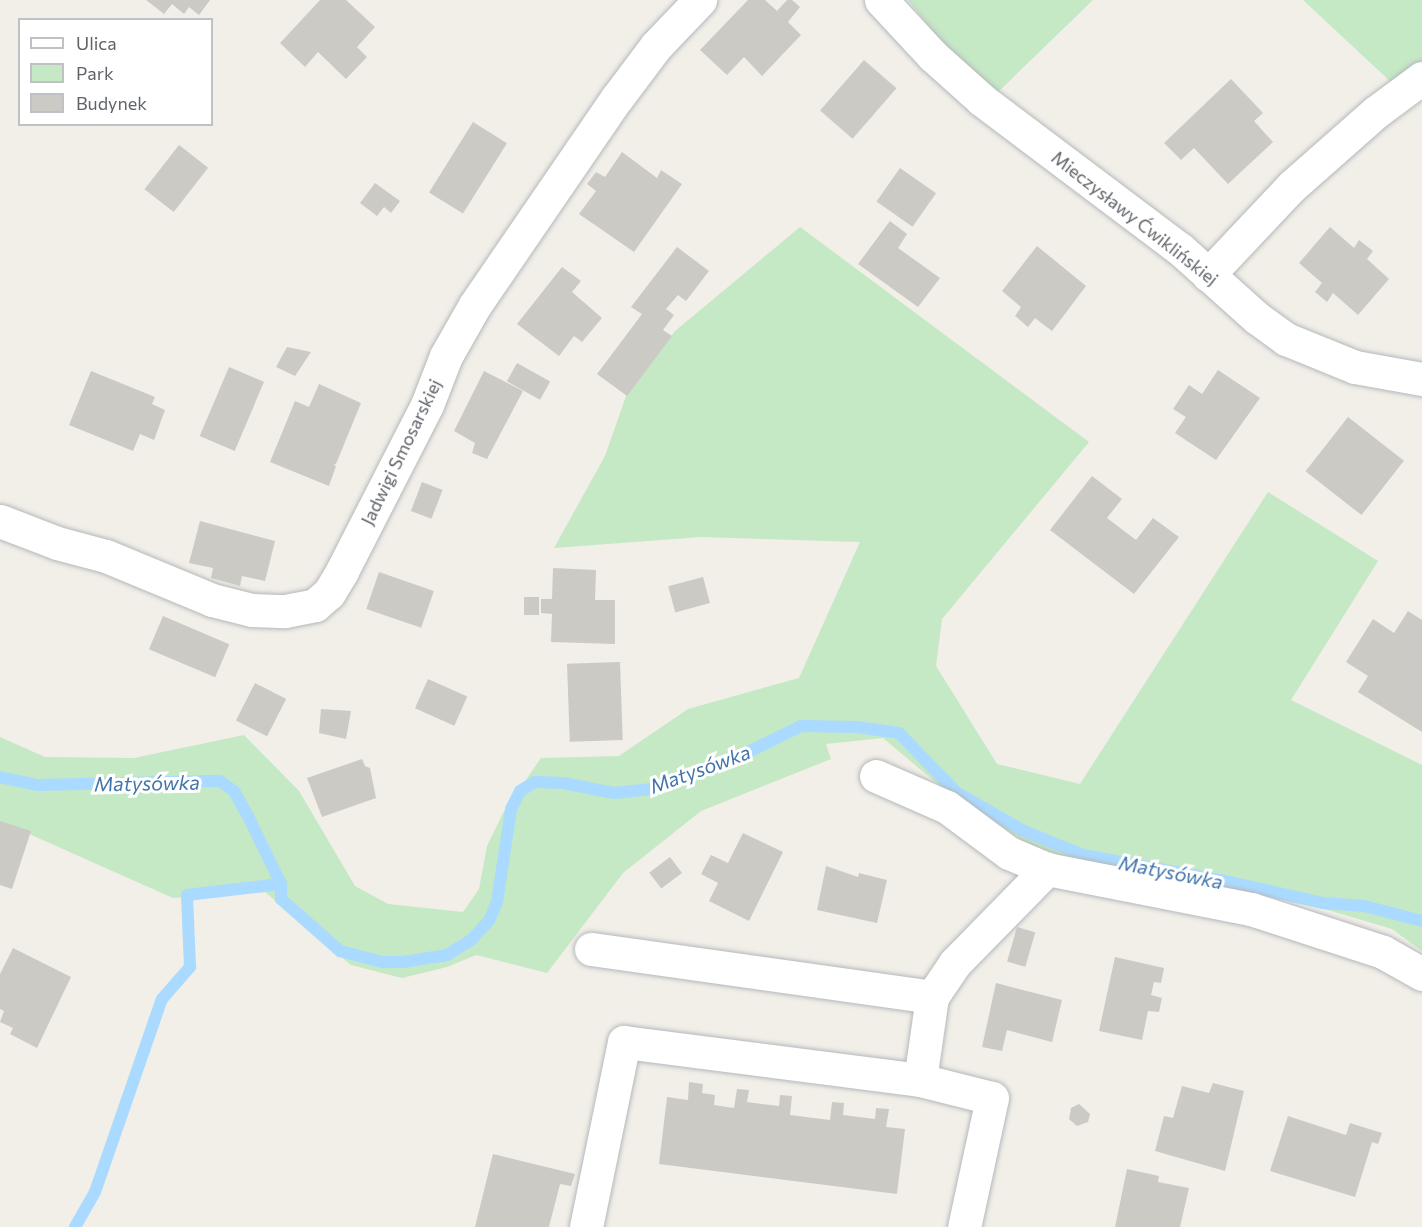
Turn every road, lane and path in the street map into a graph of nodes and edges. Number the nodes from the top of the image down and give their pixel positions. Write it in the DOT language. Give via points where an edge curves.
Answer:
graph roads {
  1 [pos="700,0"];
  2 [pos="881,0"];
  3 [pos="1422,78"];
  4 [pos="1208,275"];
  5 [pos="1422,379"];
  6 [pos="0,521"];
  7 [pos="876,776"];
  8 [pos="1047,868"];
  9 [pos="591,949"];
  10 [pos="1422,974"];
  11 [pos="932,997"];
  12 [pos="920,1080"];
  13 [pos="586,1227"];
  14 [pos="964,1227"];
  1 -- 6 [label="street, Jadwigi Smosarskiej" via="656,46 617,98 475,305 446,356 427,405 342,571 315,605 285,611 252,610 212,600 106,556 57,543"];
  2 -- 4 [label="street, Mieczysławy Ćwiklińskiej" via="933,57 982,100 1180,249"];
  3 -- 4 [label="street" via="1376,112 1292,186"];
  4 -- 5 [label="street, Mieczysławy Ćwiklińskiej" via="1286,339 1355,367"];
  7 -- 8 [label="street" via="947,807 1009,853"];
  8 -- 10 [label="street" via="1251,909 1383,952"];
  8 -- 11 [label="street" via="956,963"];
  9 -- 11 [label="street"];
  11 -- 12 [label="street"];
  12 -- 13 [label="street" via="624,1041"];
  12 -- 14 [label="street" via="992,1098"];
}
